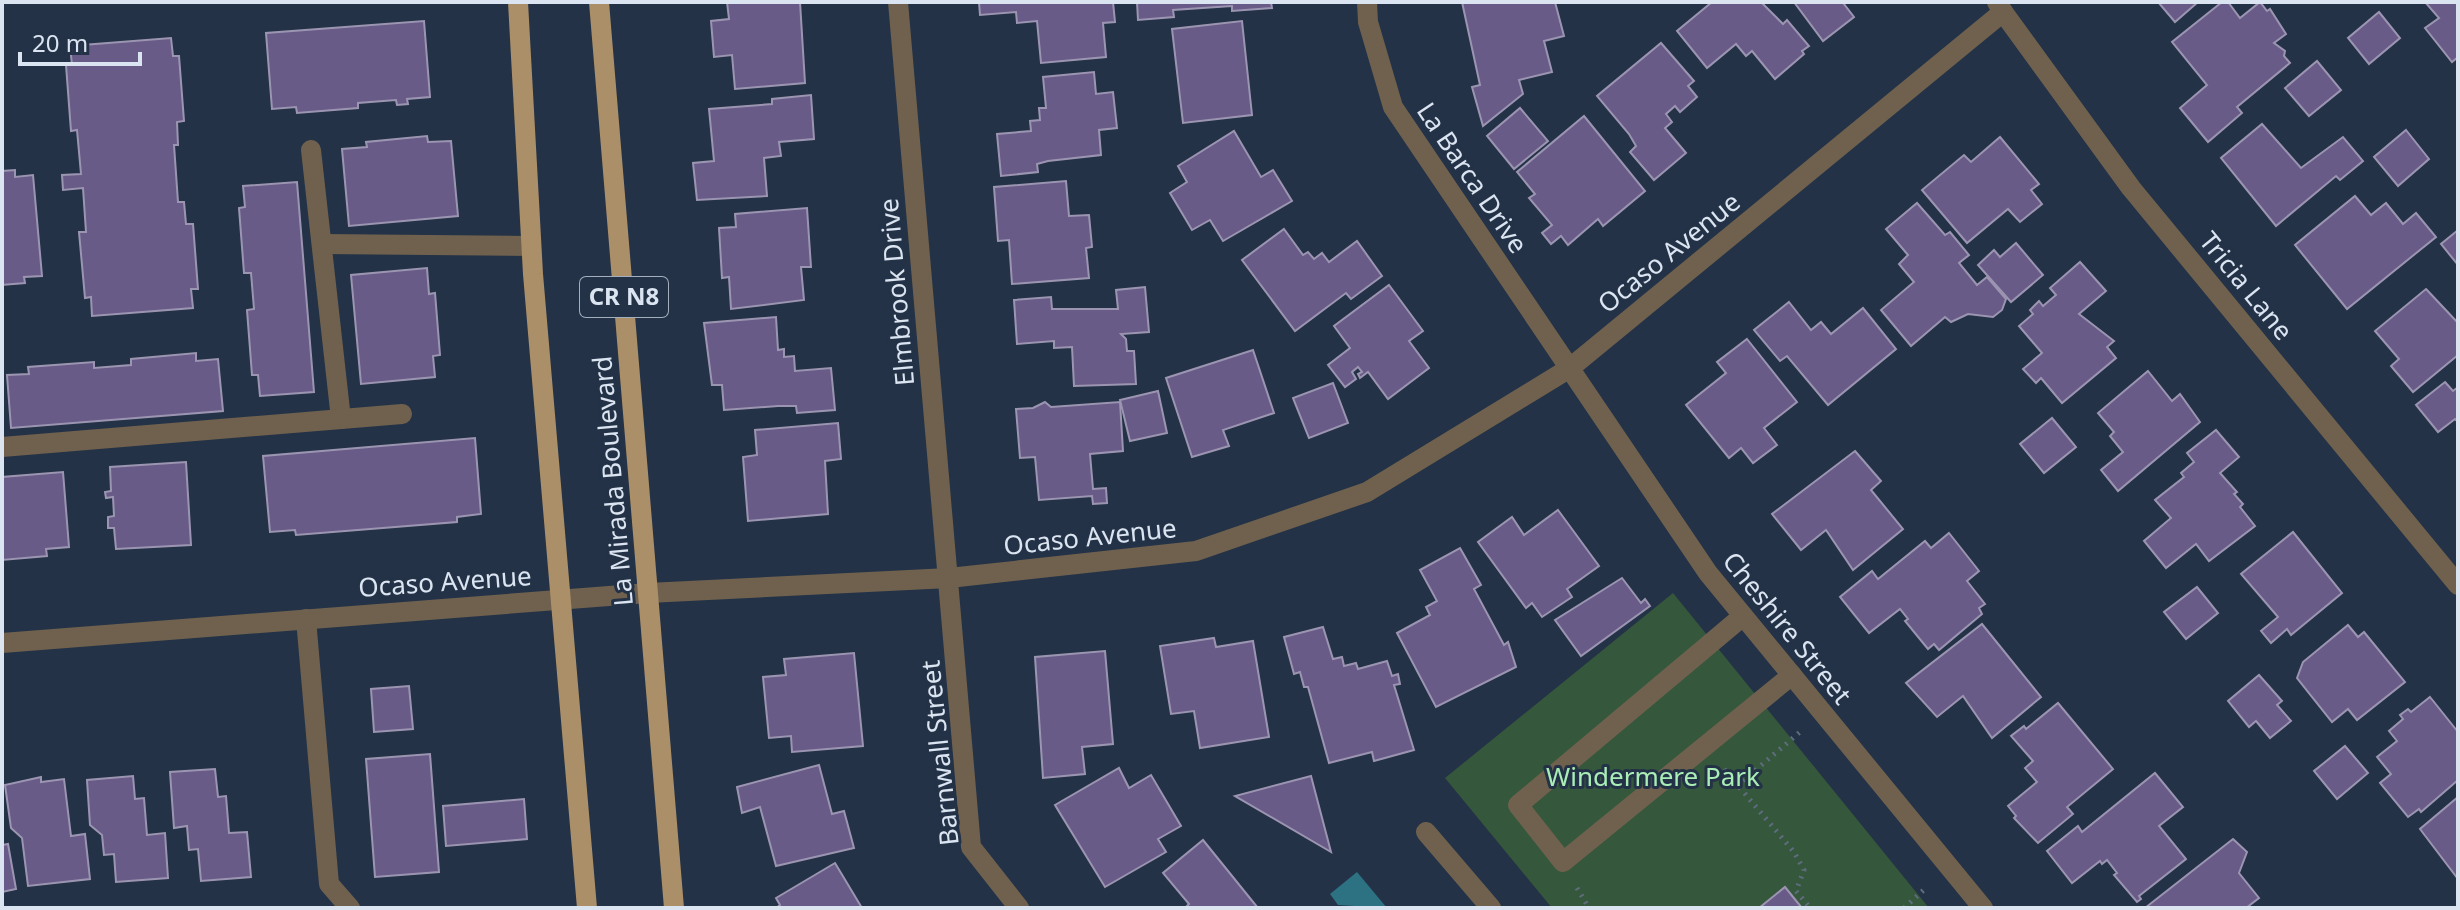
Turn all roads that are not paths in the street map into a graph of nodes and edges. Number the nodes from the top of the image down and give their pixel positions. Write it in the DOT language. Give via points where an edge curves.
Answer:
graph roads {
  1 [pos="518,2"];
  2 [pos="599,2"];
  3 [pos="898,2"];
  4 [pos="1367,2"];
  5 [pos="2000,7"];
  6 [pos="311,150"];
  7 [pos="322,244"];
  8 [pos="531,246"];
  9 [pos="1570,368"];
  10 [pos="402,414"];
  11 [pos="341,419"];
  12 [pos="2,447"];
  13 [pos="949,578"];
  14 [pos="2458,585"];
  15 [pos="648,593"];
  16 [pos="561,600"];
  17 [pos="1743,616"];
  18 [pos="306,619"];
  19 [pos="2,643"];
  20 [pos="1792,675"];
  21 [pos="1426,832"];
  22 [pos="350,908"];
  23 [pos="587,908"];
  24 [pos="674,908"];
  25 [pos="1019,908"];
  26 [pos="1491,908"];
  27 [pos="1983,908"];
  1 -- 8 [label="main road"];
  2 -- 15 [label="main road, La Mirada Boulevard / CR N8"];
  3 -- 13 [label="street, Elmbrook Drive"];
  4 -- 9 [label="street, La Barca Drive" via="1393,107"];
  5 -- 9 [label="street, Ocaso Avenue"];
  5 -- 14 [label="street, Tricia Lane" via="2131,188"];
  6 -- 7 [label="street"];
  7 -- 8 [label="street"];
  7 -- 11 [label="street"];
  8 -- 16 [label="main road"];
  9 -- 13 [label="street, Ocaso Avenue" via="1367,492 1196,551"];
  9 -- 17 [label="street, Cheshire Street" via="1708,573"];
  10 -- 11 [label="street"];
  11 -- 12 [label="street"];
  13 -- 15 [label="street, Ocaso Avenue"];
  13 -- 25 [label="street, Barnwall Street" via="971,847"];
  15 -- 16 [label="street, Ocaso Avenue"];
  15 -- 24 [label="main road, La Mirada Boulevard / CR N8"];
  16 -- 18 [label="street, Ocaso Avenue"];
  16 -- 23 [label="main road"];
  17 -- 20 [label="street, Cheshire Street"];
  17 -- 20 [label="street" via="1518,805 1563,862"];
  18 -- 19 [label="street, Ocaso Avenue"];
  18 -- 22 [label="street" via="329,884"];
  20 -- 27 [label="street, Cheshire Street"];
  21 -- 26 [label="street"];
}
